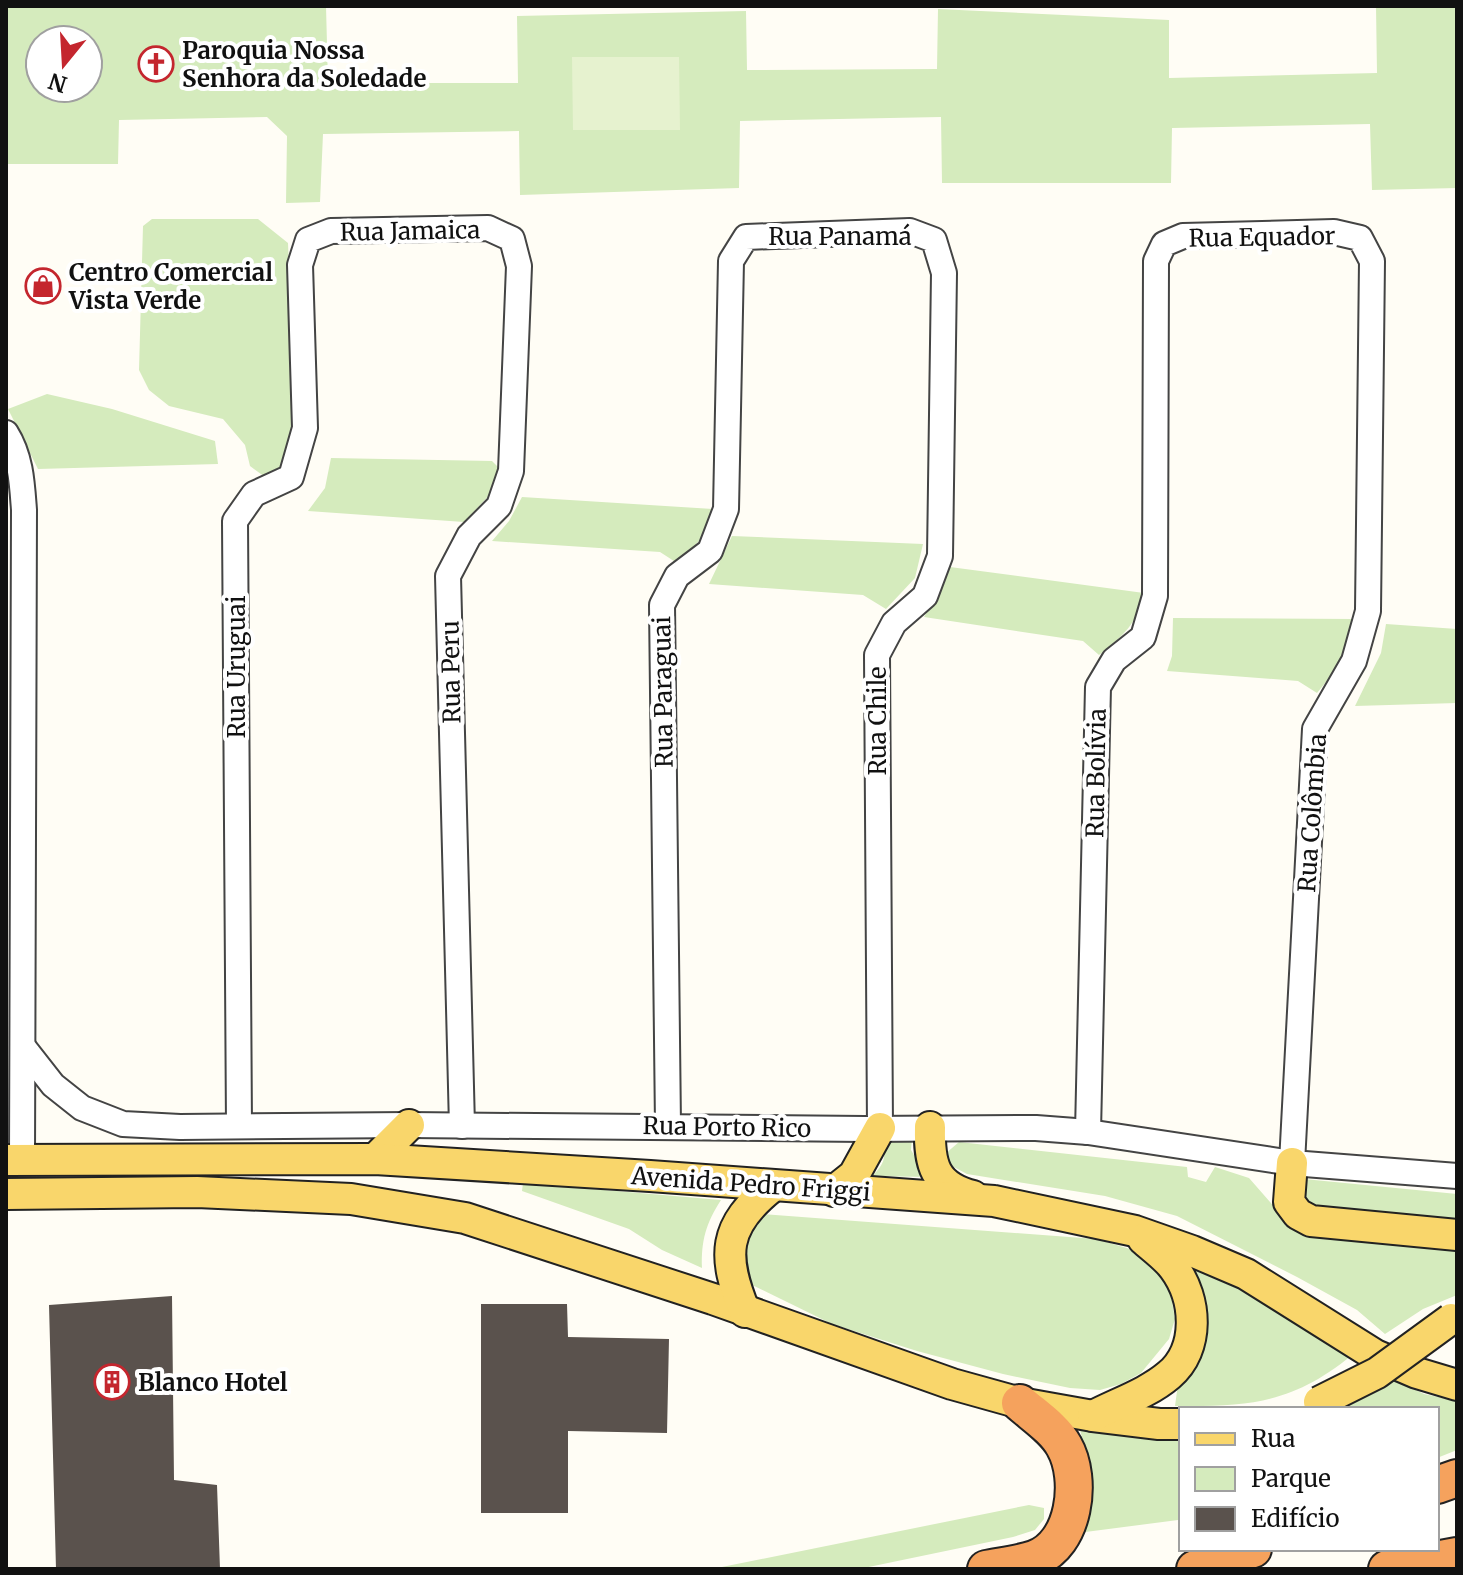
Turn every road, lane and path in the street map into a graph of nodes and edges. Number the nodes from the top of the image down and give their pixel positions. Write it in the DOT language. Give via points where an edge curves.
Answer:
graph roads {
  1 [pos="746,237"];
  2 [pos="1360,238"];
  3 [pos="512,239"];
  4 [pos="308,240"];
  5 [pos="934,240"];
  6 [pos="1164,244"];
  7 [pos="6,433"];
  8 [pos="24,1048"];
  9 [pos="409,1125"];
  10 [pos="239,1126"];
  11 [pos="462,1126"];
  12 [pos="668,1126"];
  13 [pos="930,1127"];
  14 [pos="880,1128"];
  15 [pos="1088,1132"];
  16 [pos="375,1159"];
  17 [pos="14,1160"];
  18 [pos="1292,1163"];
  19 [pos="1457,1176"];
  20 [pos="773,1186"];
  21 [pos="834,1191"];
  22 [pos="6,1194"];
  23 [pos="994,1201"];
  24 [pos="1135,1231"];
  25 [pos="1457,1235"];
  26 [pos="745,1312"];
  27 [pos="1454,1318"];
  28 [pos="1457,1385"];
  29 [pos="1020,1403"];
  30 [pos="1310,1406"];
  31 [pos="1093,1416"];
  32 [pos="1179,1424"];
  33 [pos="1247,1551"];
  34 [pos="1457,1556"];
  35 [pos="986,1569"];
  36 [pos="1195,1569"];
  37 [pos="1387,1569"];
  1 -- 5 [label="street, Rua Panamá" via="910,231"];
  1 -- 12 [label="street, Rua Paraguai" via="731,261 726,509 710,551 677,576 662,605"];
  2 -- 6 [label="street, Rua Equador" via="1334,232 1183,236"];
  2 -- 18 [label="street, Rua Colômbia" via="1372,261 1368,611 1354,661 1315,729"];
  3 -- 4 [label="street, Rua Jamaica" via="488,228 331,231"];
  3 -- 11 [label="street, Rua Peru" via="519,266 511,471 499,506 469,536 448,576"];
  4 -- 10 [label="street, Rua Uruguai" via="300,265 305,428 291,477 254,494 235,521"];
  5 -- 14 [label="street, Rua Chile" via="944,273 940,556 925,596 894,623 877,655"];
  6 -- 15 [label="street, Rua Bolívia" via="1156,261 1155,596 1143,637 1114,660 1098,687"];
  7 -- 8 [label="street" via="21,472 24,510"];
  8 -- 10 [label="street, Rua Porto Rico" via="53,1085 82,1108 123,1124"];
  8 -- 17 [label="street"];
  9 -- 10 [label="street, Rua Porto Rico"];
  9 -- 11 [label="street, Rua Porto Rico"];
  9 -- 16 [label="main road"];
  11 -- 12 [label="street, Rua Porto Rico"];
  12 -- 14 [label="street, Rua Porto Rico"];
  13 -- 14 [label="street, Rua Porto Rico"];
  13 -- 15 [label="street, Rua Porto Rico"];
  13 -- 23 [label="main road" via="929,1156 942,1183"];
  14 -- 21 [label="main road" via="854,1175"];
  15 -- 18 [label="street, Rua Porto Rico"];
  16 -- 17 [label="main road, Avenida Pedro Friggi"];
  16 -- 20 [label="main road, Avenida Pedro Friggi"];
  18 -- 19 [label="street, Rua Porto Rico"];
  18 -- 25 [label="main road" via="1289,1202 1311,1221"];
  20 -- 21 [label="main road, Avenida Pedro Friggi"];
  20 -- 26 [label="main road" via="736,1226 730,1249 732,1276"];
  21 -- 23 [label="main road, Avenida Pedro Friggi"];
  22 -- 26 [label="main road" via="197,1192 351,1199 465,1218"];
  23 -- 24 [label="main road, Avenida Pedro Friggi"];
  24 -- 28 [label="main road, Avenida Pedro Friggi" via="1246,1274 1375,1355"];
  24 -- 31 [label="main road" via="1175,1269 1186,1293 1193,1322 1188,1350 1171,1374"];
  26 -- 29 [label="main road"];
  27 -- 30 [label="main road, bridge" via="1377,1373"];
  29 -- 31 [label="main road"];
  29 -- 35 [label="highway" via="1063,1444 1074,1467 1075,1494 1060,1539 1037,1559"];
  31 -- 32 [label="main road"];
  33 -- 36 [label="highway"];
  34 -- 37 [label="highway"];
}
